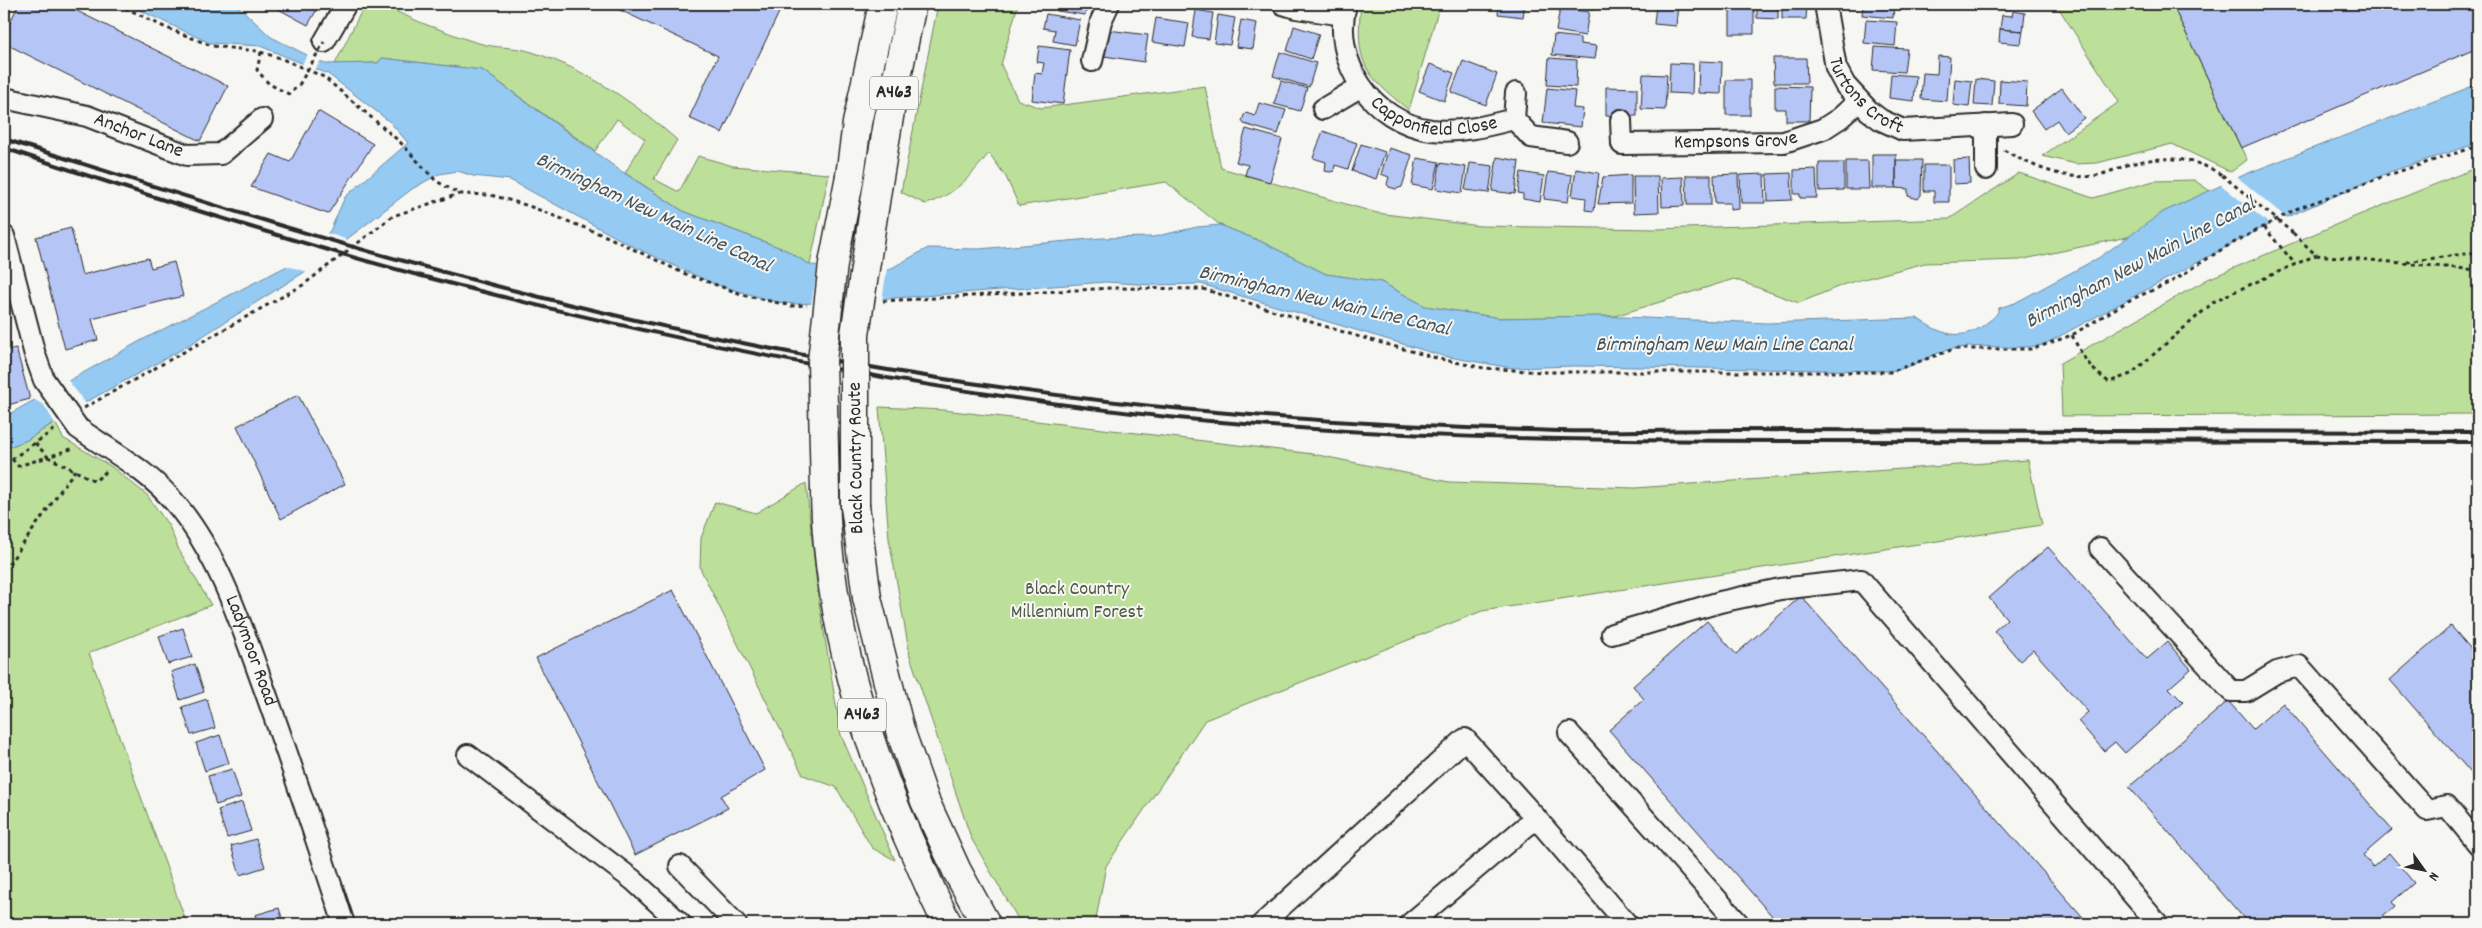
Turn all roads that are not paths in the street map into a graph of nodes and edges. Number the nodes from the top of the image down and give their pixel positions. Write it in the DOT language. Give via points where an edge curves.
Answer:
graph roads {
  1 [pos="346,4"];
  2 [pos="883,4"];
  3 [pos="912,4"];
  4 [pos="1283,4"];
  5 [pos="1825,4"];
  6 [pos="1108,5"];
  7 [pos="1345,9"];
  8 [pos="324,42"];
  9 [pos="1092,61"];
  10 [pos="1360,87"];
  11 [pos="1516,92"];
  12 [pos="4,98"];
  13 [pos="1859,100"];
  14 [pos="1323,110"];
  15 [pos="262,119"];
  16 [pos="1514,119"];
  17 [pos="1621,120"];
  18 [pos="2012,124"];
  19 [pos="1986,132"];
  20 [pos="1566,142"];
  21 [pos="1986,169"];
  22 [pos="4,236"];
  23 [pos="2100,548"];
  24 [pos="1612,634"];
  25 [pos="1569,734"];
  26 [pos="468,755"];
  27 [pos="1536,818"];
  28 [pos="2478,844"];
  29 [pos="680,866"];
  30 [pos="344,924"];
  31 [pos="681,924"];
  32 [pos="736,924"];
  33 [pos="948,924"];
  34 [pos="986,924"];
  35 [pos="1262,924"];
  36 [pos="1410,924"];
  37 [pos="1627,924"];
  38 [pos="1739,924"];
  39 [pos="2158,924"];
  1 -- 8 [label="street"];
  2 -- 33 [label="highway, Black Country Route / A463, bridge" via="857,123 822,361 825,492 832,586 859,706 895,812"];
  3 -- 34 [label="highway, Black Country Route / A463, bridge" via="890,111 855,334 855,506 867,598 900,730 925,801"];
  4 -- 7 [label="street" via="1296,8"];
  5 -- 13 [label="street, Turtons Croft" via="1836,68 1845,85"];
  6 -- 9 [label="street" via="1100,21"];
  7 -- 10 [label="street, Capponfield Close" via="1343,32 1346,50"];
  10 -- 14 [label="street, Capponfield Close"];
  10 -- 16 [label="street, Capponfield Close" via="1395,116 1430,130 1464,130"];
  11 -- 16 [label="street, Capponfield Close"];
  12 -- 15 [label="street, Anchor Lane" via="87,116 187,155 221,154"];
  13 -- 17 [label="street, Kempsons Grove" via="1823,129 1784,142 1622,144"];
  13 -- 19 [label="street, Turtons Croft" via="1881,120 1903,130"];
  16 -- 20 [label="street, Capponfield Close" via="1531,137"];
  18 -- 19 [label="street, Turtons Croft"];
  19 -- 21 [label="street"];
  22 -- 30 [label="street, Ladymoor Road, bridge" via="44,380 96,440 144,471 177,504 212,559 244,632 282,737"];
  23 -- 28 [label="street" via="2231,691 2246,691 2276,672 2299,666 2427,810 2447,806"];
  24 -- 39 [label="street" via="1720,602 1780,589 1861,580"];
  25 -- 38 [label="street"];
  26 -- 31 [label="street" via="633,880"];
  27 -- 35 [label="street" via="1465,739"];
  27 -- 36 [label="street"];
  27 -- 37 [label="street"];
  29 -- 32 [label="street"];
}
